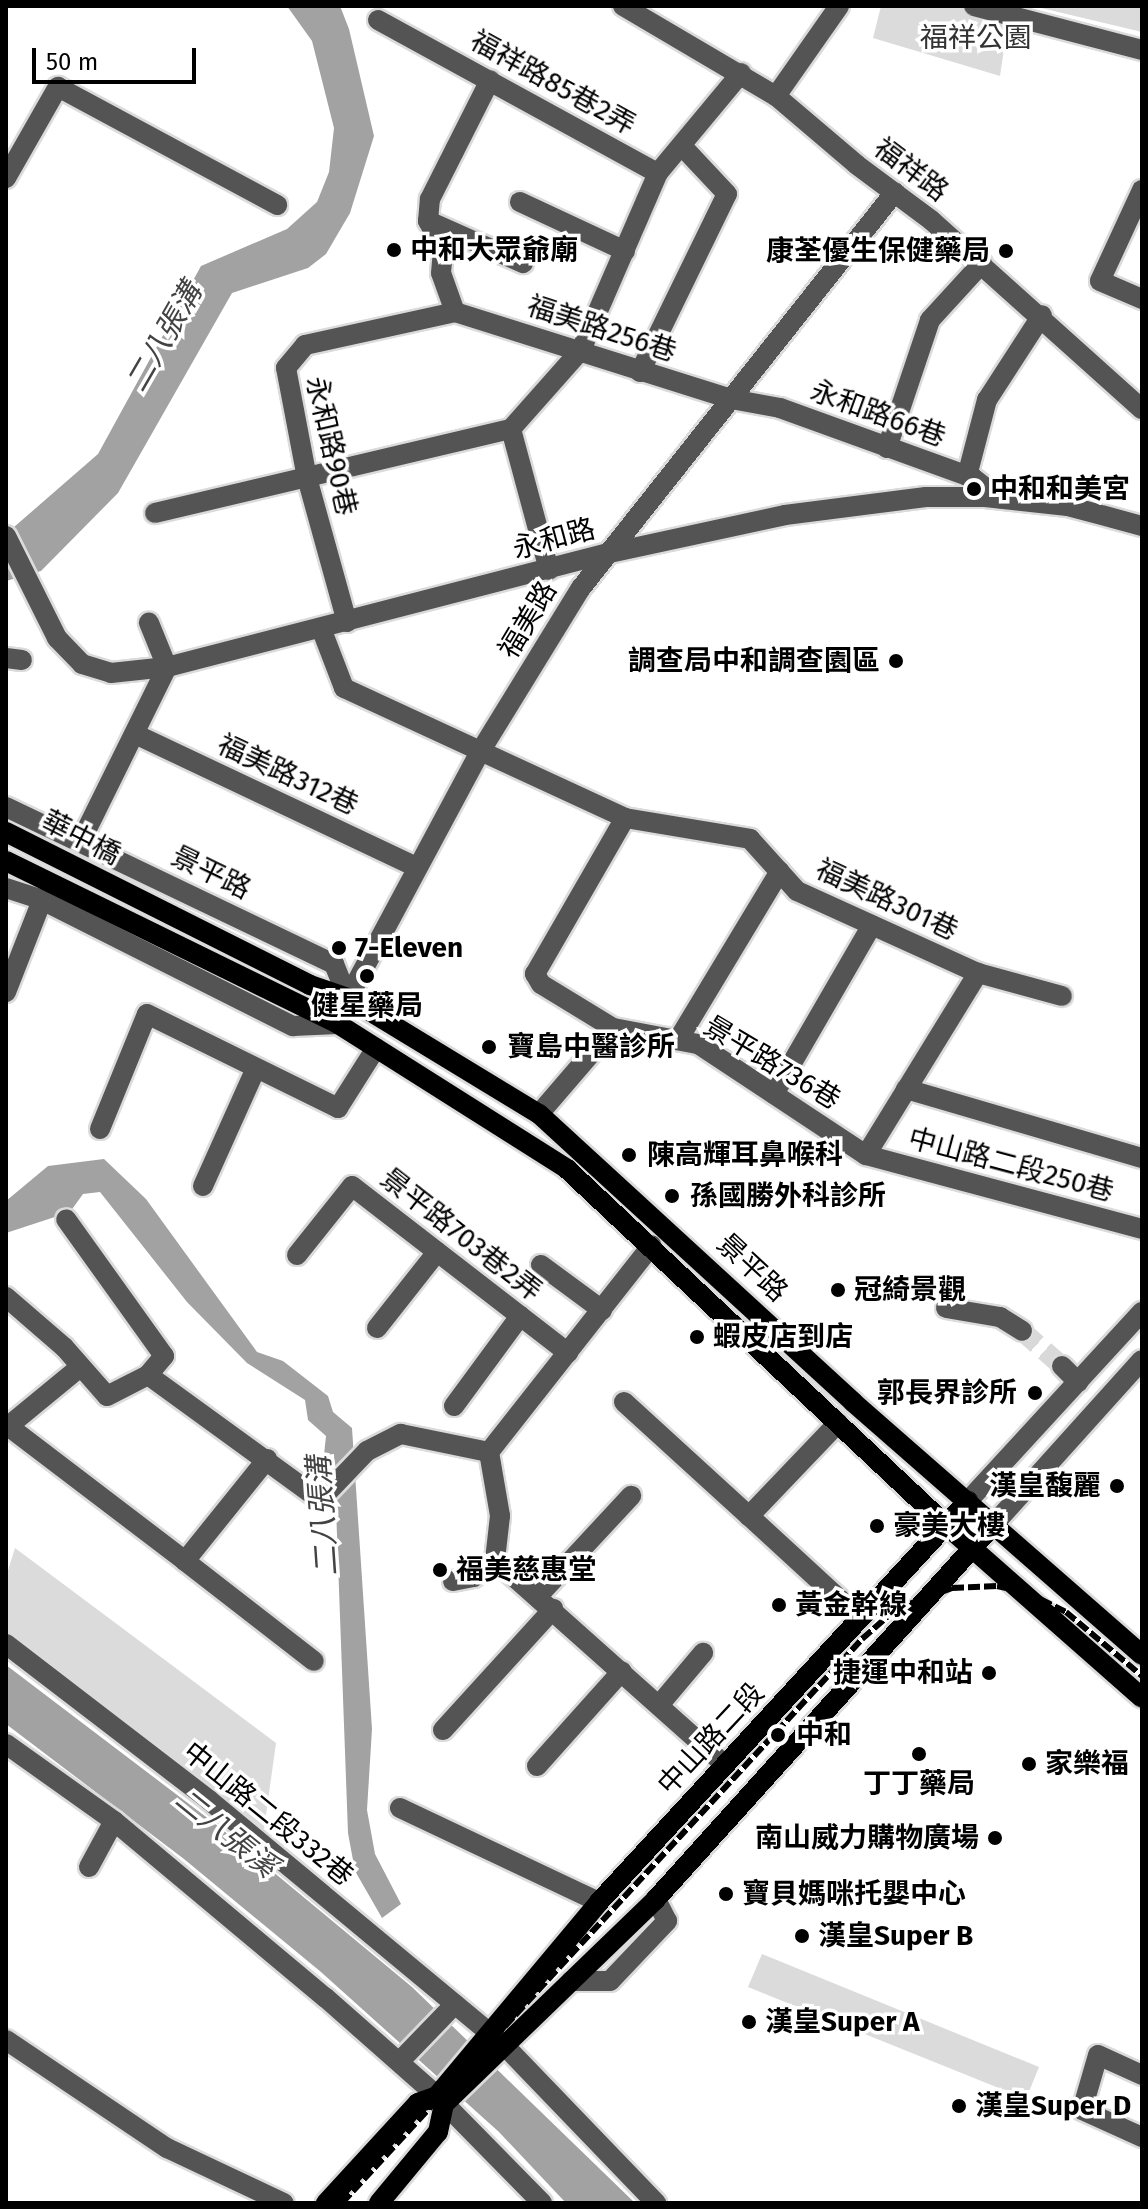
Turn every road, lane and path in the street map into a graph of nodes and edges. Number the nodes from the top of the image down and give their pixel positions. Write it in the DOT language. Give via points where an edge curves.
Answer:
graph roads {
  1 [pos="623,6"];
  2 [pos="839,6"];
  3 [pos="974,6"];
  4 [pos="378,20"];
  5 [pos="1142,50"];
  6 [pos="741,73"];
  7 [pos="490,80"];
  8 [pos="776,96"];
  9 [pos="682,146"];
  10 [pos="658,173"];
  11 [pos="6,178"];
  12 [pos="1142,190"];
  13 [pos="895,192"];
  14 [pos="520,202"];
  15 [pos="277,205"];
  16 [pos="428,221"];
  17 [pos="625,251"];
  18 [pos="523,263"];
  19 [pos="982,263"];
  20 [pos="1142,299"];
  21 [pos="455,312"];
  22 [pos="1042,315"];
  23 [pos="581,350"];
  24 [pos="640,372"];
  25 [pos="731,399"];
  26 [pos="1142,409"];
  27 [pos="511,429"];
  28 [pos="887,448"];
  29 [pos="967,476"];
  30 [pos="307,478"];
  31 [pos="999,498"];
  32 [pos="155,513"];
  33 [pos="1142,526"];
  34 [pos="6,536"];
  35 [pos="605,554"];
  36 [pos="549,570"];
  37 [pos="347,622"];
  38 [pos="149,623"];
  39 [pos="321,628"];
  40 [pos="167,667"];
  41 [pos="135,734"];
  42 [pos="480,752"];
  43 [pos="6,807"];
  44 [pos="625,818"];
  45 [pos="6,832"];
  46 [pos="81,841"];
  47 [pos="12,865"];
  48 [pos="417,867"];
  49 [pos="780,871"];
  50 [pos="6,888"];
  51 [pos="42,900"];
  52 [pos="872,925"];
  53 [pos="978,973"];
  54 [pos="6,992"];
  55 [pos="1062,996"];
  56 [pos="348,998"];
  57 [pos="301,1006"];
  58 [pos="338,1024"];
  59 [pos="613,1028"];
  60 [pos="678,1040"];
  61 [pos="376,1048"];
  62 [pos="256,1068"];
  63 [pos="906,1089"];
  64 [pos="774,1094"];
  65 [pos="539,1114"];
  66 [pos="100,1129"];
  67 [pos="866,1155"];
  68 [pos="1142,1158"];
  69 [pos="203,1186"];
  70 [pos="66,1219"];
  71 [pos="1142,1229"];
  72 [pos="652,1245"];
  73 [pos="437,1252"];
  74 [pos="297,1255"];
  75 [pos="541,1265"];
  76 [pos="6,1297"];
  77 [pos="946,1308"];
  78 [pos="602,1310"];
  79 [pos="1142,1312"];
  80 [pos="520,1316"];
  81 [pos="377,1328"];
  82 [pos="1022,1331"];
  83 [pos="568,1353"];
  84 [pos="1142,1360"];
  85 [pos="1062,1366"];
  86 [pos="79,1368"];
  87 [pos="148,1375"];
  88 [pos="1078,1382"];
  89 [pos="624,1402"];
  90 [pos="454,1406"];
  91 [pos="838,1423"];
  92 [pos="7,1427"];
  93 [pos="489,1452"];
  94 [pos="267,1459"];
  95 [pos="631,1496"];
  96 [pos="968,1501"];
  97 [pos="749,1516"];
  98 [pos="995,1523"];
  99 [pos="946,1525"];
  100 [pos="972,1548"];
  101 [pos="495,1560"];
  102 [pos="185,1561"];
  103 [pos="453,1581"];
  104 [pos="546,1602"];
  105 [pos="860,1618"];
  106 [pos="6,1644"];
  107 [pos="703,1653"];
  108 [pos="1142,1655"];
  109 [pos="314,1661"];
  110 [pos="622,1671"];
  111 [pos="1142,1698"];
  112 [pos="660,1704"];
  113 [pos="443,1730"];
  114 [pos="6,1744"];
  115 [pos="725,1765"];
  116 [pos="537,1766"];
  117 [pos="400,1808"];
  118 [pos="114,1821"];
  119 [pos="89,1867"];
  120 [pos="599,1902"];
  121 [pos="455,2004"];
  122 [pos="496,2039"];
  123 [pos="6,2040"];
  124 [pos="400,2061"];
  125 [pos="1142,2075"];
  126 [pos="441,2100"];
  127 [pos="1142,2137"];
  128 [pos="284,2203"];
  129 [pos="326,2203"];
  130 [pos="379,2203"];
  131 [pos="542,2203"];
  132 [pos="656,2203"];
  1 -- 6 [label="street, 福祥路"];
  2 -- 8 [label="street"];
  3 -- 5 [label="street"];
  4 -- 7 [label="street, 福祥路85巷2弄"];
  6 -- 8 [label="street, 福祥路"];
  6 -- 9 [label="street"];
  7 -- 10 [label="street, 福祥路85巷2弄"];
  7 -- 16 [label="street" via="430,199"];
  8 -- 13 [label="street, 福祥路"];
  9 -- 10 [label="street"];
  9 -- 24 [label="street" via="727,194"];
  10 -- 17 [label="street"];
  11 -- 15 [label="street" via="58,87"];
  12 -- 20 [label="street" via="1100,281"];
  13 -- 19 [label="street, 福祥路"];
  13 -- 25 [label="street, 福美路"];
  14 -- 17 [label="street"];
  16 -- 18 [label="street"];
  16 -- 21 [label="street" via="443,250 441,273"];
  17 -- 23 [label="street"];
  19 -- 22 [label="street, 福祥路"];
  19 -- 28 [label="street" via="930,320"];
  21 -- 23 [label="street, 福美路256巷"];
  21 -- 30 [label="street, 永和路90巷" via="305,345 293,354 284,379"];
  22 -- 26 [label="street, 福祥路"];
  22 -- 29 [label="street" via="987,400"];
  23 -- 24 [label="street, 福美路256巷"];
  23 -- 27 [label="street"];
  24 -- 25 [label="street, 福美路256巷"];
  25 -- 28 [label="street, 永和路66巷" via="780,408"];
  25 -- 35 [label="street, 福美路"];
  27 -- 30 [label="street"];
  27 -- 36 [label="street"];
  28 -- 29 [label="street, 永和路66巷"];
  29 -- 31 [label="street, 永和路66巷"];
  30 -- 32 [label="street"];
  30 -- 37 [label="street, 永和路90巷"];
  31 -- 33 [label="street, 永和路" via="1068,506"];
  31 -- 35 [label="street, 永和路" via="926,497 785,515"];
  34 -- 40 [label="street, 永和路" via="57,638 82,664 111,673"];
  35 -- 36 [label="street, 永和路"];
  35 -- 42 [label="street, 福美路"];
  36 -- 37 [label="street, 永和路"];
  37 -- 39 [label="street, 永和路"];
  38 -- 40 [label="street"];
  39 -- 40 [label="street, 永和路"];
  39 -- 42 [label="street, 福美路301巷" via="344,688"];
  40 -- 41 [label="street"];
  41 -- 46 [label="street"];
  41 -- 48 [label="street, 福美路312巷"];
  42 -- 44 [label="street, 福美路301巷"];
  42 -- 48 [label="street, 福美路"];
  43 -- 46 [label="street, 景平路" via="50,832"];
  44 -- 49 [label="street, 福美路301巷" via="750,839"];
  44 -- 59 [label="street" via="535,974 541,984"];
  45 -- 56 [label="main road, 華中橋" via="310,985"];
  46 -- 56 [label="street, 景平路" via="334,964"];
  47 -- 57 [label="main road, 華中橋"];
  48 -- 56 [label="street, 福美路"];
  49 -- 52 [label="street, 福美路301巷" via="797,891"];
  49 -- 60 [label="street"];
  50 -- 51 [label="street"];
  51 -- 54 [label="street"];
  51 -- 58 [label="street" via="293,1026"];
  52 -- 53 [label="street, 福美路301巷"];
  52 -- 64 [label="street"];
  53 -- 55 [label="street, 福美路301巷"];
  53 -- 63 [label="street"];
  56 -- 65 [label="main road, 景平路"];
  57 -- 58 [label="main road, 景平路"];
  58 -- 61 [label="main road, 景平路"];
  59 -- 60 [label="street, 景平路736巷"];
  59 -- 65 [label="street"];
  60 -- 64 [label="street, 景平路736巷" via="698,1044"];
  61 -- 62 [label="street" via="338,1108"];
  61 -- 72 [label="main road, 景平路" via="567,1169"];
  62 -- 66 [label="street" via="147,1014"];
  62 -- 69 [label="street"];
  63 -- 67 [label="street"];
  63 -- 68 [label="street"];
  64 -- 67 [label="street, 景平路736巷"];
  65 -- 96 [label="main road, 景平路"];
  67 -- 71 [label="street, 中山路二段250巷"];
  70 -- 87 [label="street" via="164,1356"];
  72 -- 78 [label="street"];
  72 -- 91 [label="main road, 景平路"];
  73 -- 74 [label="street, 景平路703巷2弄" via="352,1186"];
  73 -- 80 [label="street, 景平路703巷2弄"];
  73 -- 81 [label="street"];
  75 -- 78 [label="street"];
  76 -- 86 [label="street" via="64,1347"];
  77 -- 82 [label="street" via="1000,1317"];
  78 -- 83 [label="street"];
  79 -- 88 [label="street, 中山路二段"];
  80 -- 83 [label="street, 景平路703巷2弄"];
  80 -- 90 [label="street"];
  83 -- 93 [label="street"];
  84 -- 98 [label="street, 中山路二段"];
  85 -- 88 [label="street"];
  86 -- 87 [label="street" via="107,1396"];
  86 -- 92 [label="street"];
  87 -- 94 [label="street"];
  88 -- 96 [label="street, 中山路二段"];
  89 -- 97 [label="street"];
  91 -- 97 [label="street"];
  91 -- 99 [label="main road, 景平路"];
  92 -- 102 [label="street"];
  93 -- 94 [label="street" via="401,1434 367,1451 320,1500"];
  93 -- 101 [label="street" via="500,1516"];
  94 -- 102 [label="street"];
  95 -- 104 [label="street"];
  96 -- 98 [label="main road, 景平路"];
  96 -- 99 [label="main road, 中山路二段"];
  97 -- 105 [label="street"];
  98 -- 100 [label="main road, 中山路二段"];
  98 -- 108 [label="main road, 景平路"];
  99 -- 100 [label="main road, 景平路"];
  99 -- 105 [label="main road, 中山路二段"];
  100 -- 111 [label="main road, 景平路"];
  100 -- 122 [label="main road, 中山路二段" via="656,1899 571,1981"];
  101 -- 103 [label="street" via="474,1577"];
  101 -- 104 [label="street"];
  102 -- 109 [label="street"];
  104 -- 110 [label="street"];
  104 -- 113 [label="street"];
  105 -- 115 [label="main road, 中山路二段"];
  106 -- 121 [label="street, 中山路二段332巷" via="209,1800"];
  107 -- 112 [label="street"];
  110 -- 112 [label="street"];
  110 -- 116 [label="street"];
  112 -- 115 [label="street"];
  114 -- 118 [label="street"];
  115 -- 120 [label="main road, 中山路二段"];
  117 -- 120 [label="street"];
  118 -- 119 [label="street"];
  118 -- 124 [label="street"];
  120 -- 122 [label="main road, 中山路二段" via="519,1993"];
  121 -- 122 [label="street, 中山路二段332巷"];
  121 -- 124 [label="street"];
  122 -- 126 [label="main road, 中山路二段"];
  122 -- 132 [label="street, 中山路二段332巷"];
  123 -- 128 [label="street" via="167,2148"];
  124 -- 126 [label="street"];
  125 -- 127 [label="street" via="1098,2055 1082,2110"];
  126 -- 129 [label="main road, 中山路二段" via="418,2103"];
  126 -- 130 [label="main road, 中山路二段" via="438,2132"];
  126 -- 131 [label="street"];
}
